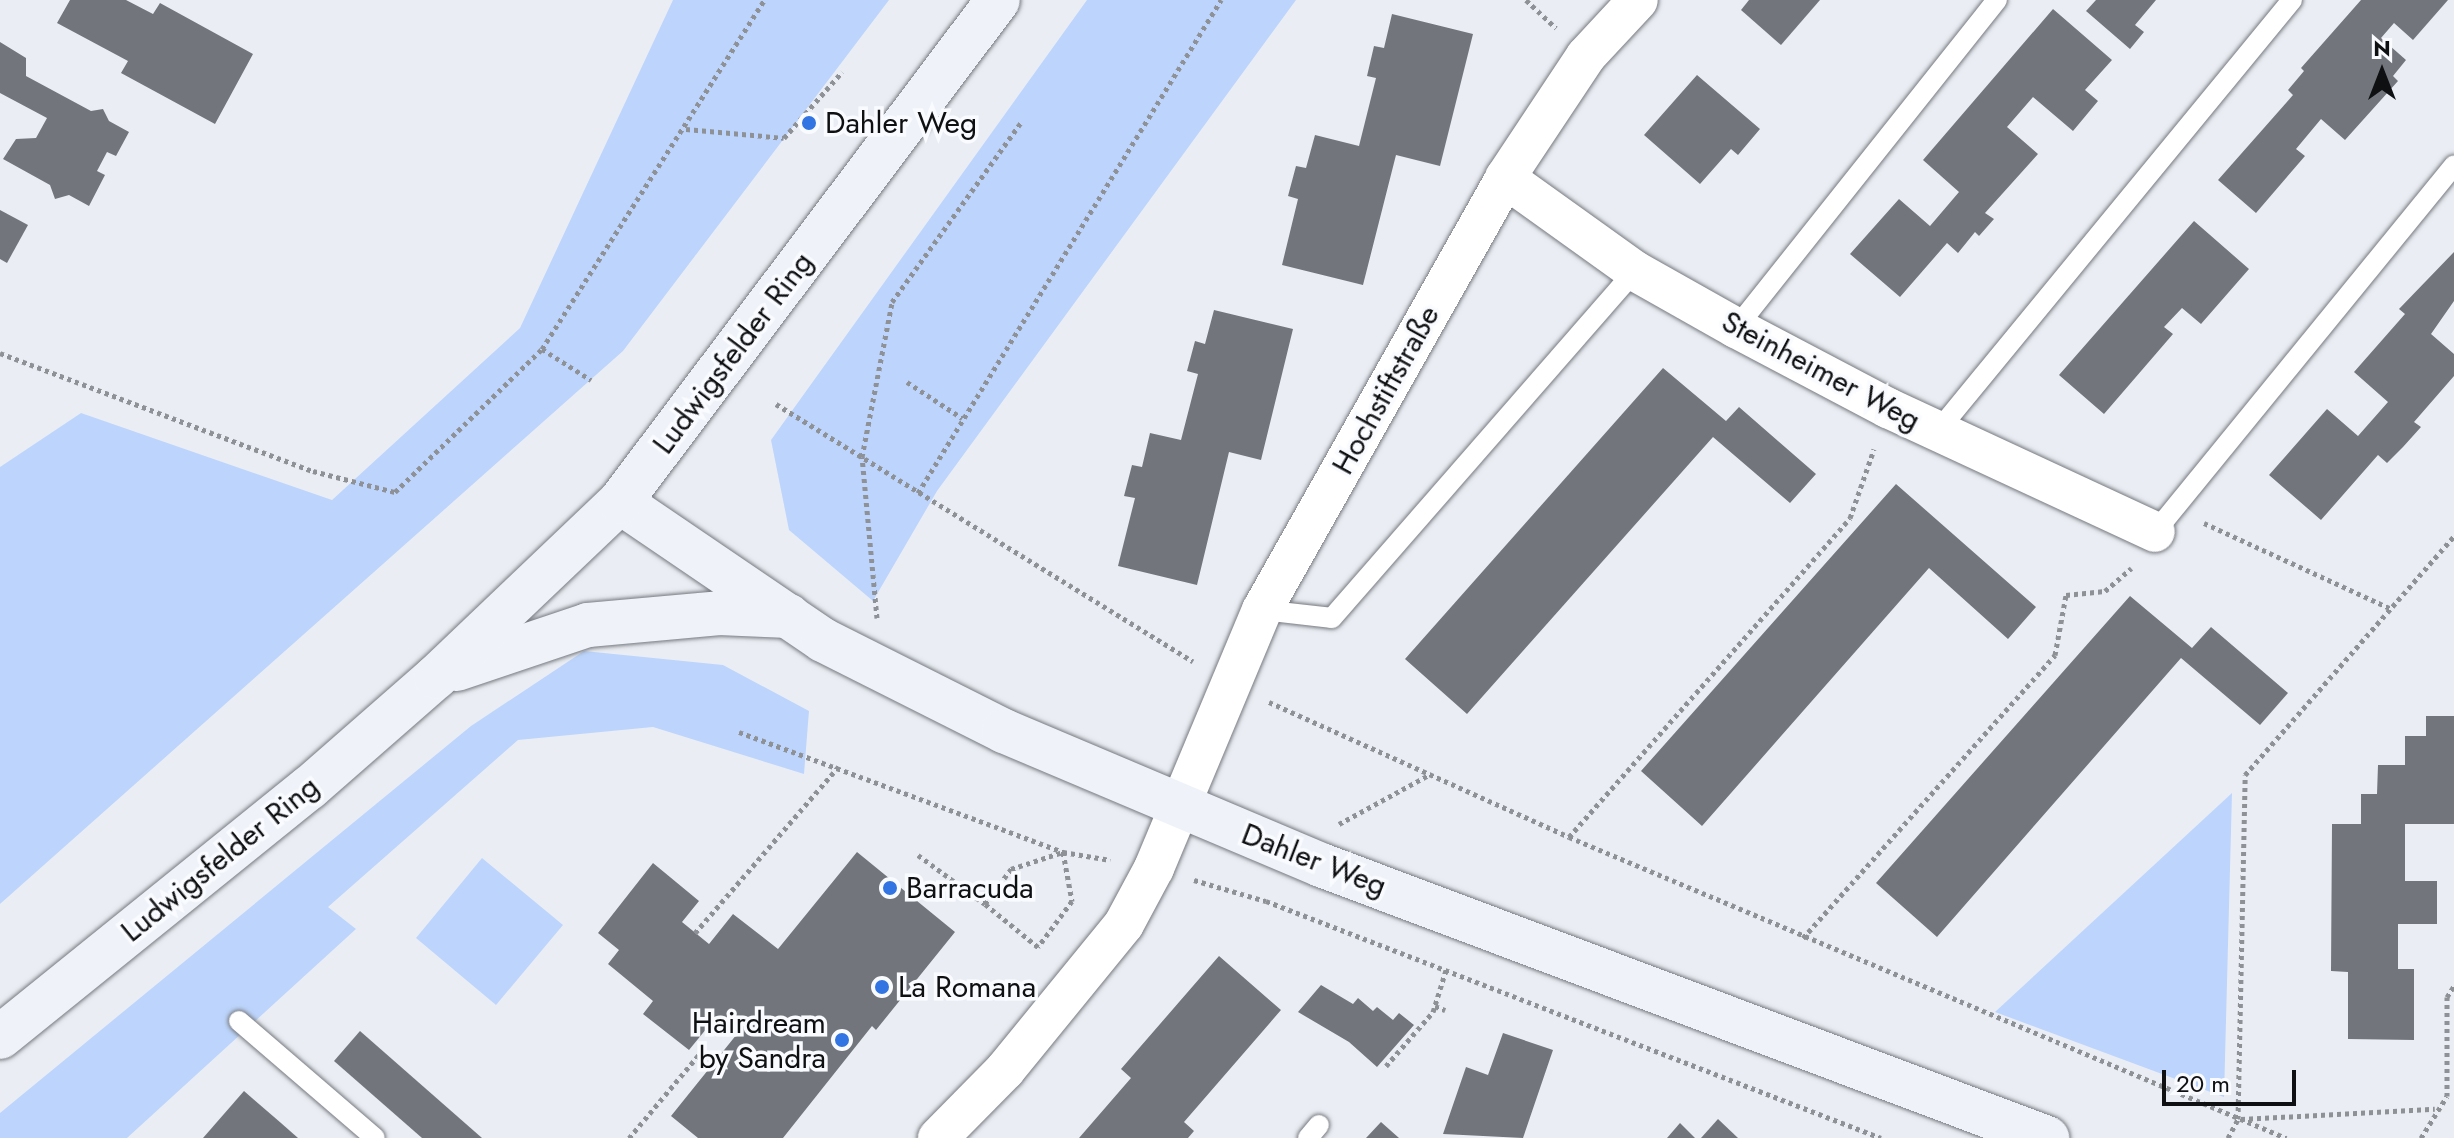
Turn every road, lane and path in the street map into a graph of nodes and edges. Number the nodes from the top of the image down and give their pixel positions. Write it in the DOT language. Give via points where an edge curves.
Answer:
graph roads {
  1 [pos="764,0"];
  2 [pos="998,0"];
  3 [pos="1221,0"];
  4 [pos="1638,0"];
  5 [pos="1997,0"];
  6 [pos="2292,0"];
  7 [pos="842,72"];
  8 [pos="1022,121"];
  9 [pos="686,129"];
  10 [pos="2454,165"];
  11 [pos="1505,178"];
  12 [pos="1635,271"];
  13 [pos="1736,328"];
  14 [pos="542,349"];
  15 [pos="0,353"];
  16 [pos="591,380"];
  17 [pos="907,382"];
  18 [pos="776,404"];
  19 [pos="962,418"];
  20 [pos="1937,432"];
  21 [pos="1877,440"];
  22 [pos="862,457"];
  23 [pos="918,493"];
  24 [pos="620,502"];
  25 [pos="2155,532"];
  26 [pos="2454,536"];
  27 [pos="2134,565"];
  28 [pos="2392,609"];
  29 [pos="1262,610"];
  30 [pos="789,616"];
  31 [pos="882,673"];
  32 [pos="436,677"];
  33 [pos="1229,684"];
  34 [pos="739,732"];
  35 [pos="839,766"];
  36 [pos="1177,806"];
  37 [pos="1569,837"];
  38 [pos="1063,852"];
  39 [pos="918,855"];
  40 [pos="1154,868"];
  41 [pos="985,904"];
  42 [pos="695,933"];
  43 [pos="1803,938"];
  44 [pos="1446,970"];
  45 [pos="2454,986"];
  46 [pos="1435,1006"];
  47 [pos="1445,1010"];
  48 [pos="239,1021"];
  49 [pos="0,1037"];
  50 [pos="702,1051"];
  51 [pos="1386,1066"];
  52 [pos="2435,1109"];
  53 [pos="2238,1119"];
  54 [pos="375,1138"];
  55 [pos="629,1138"];
  56 [pos="938,1138"];
  57 [pos="1881,1138"];
  58 [pos="2047,1138"];
  59 [pos="2228,1138"];
  60 [pos="2286,1138"];
  61 [pos="2421,1138"];
  1 -- 9 [label="path"];
  2 -- 24 [label="street, Ludwigsfelder Ring"];
  3 -- 19 [label="path"];
  4 -- 11 [label="street, Hochstiftstraße" via="1586,56"];
  5 -- 13 [label="lane"];
  6 -- 20 [label="lane"];
  7 -- 9 [label="path" via="784,138"];
  8 -- 22 [label="path" via="892,302"];
  9 -- 14 [label="path"];
  10 -- 25 [label="lane"];
  11 -- 12 [label="street, Steinheimer Weg"];
  11 -- 29 [label="street, Hochstiftstraße"];
  12 -- 13 [label="street, Steinheimer Weg"];
  12 -- 29 [label="lane" via="1332,618"];
  13 -- 20 [label="street, Steinheimer Weg"];
  14 -- 15 [label="path" via="395,492 313,471"];
  14 -- 16 [label="path"];
  17 -- 19 [label="path"];
  18 -- 22 [label="path"];
  19 -- 23 [label="path"];
  20 -- 25 [label="street, Steinheimer Weg"];
  21 -- 37 [label="path" via="1850,518"];
  22 -- 23 [label="path"];
  22 -- 31 [label="path"];
  23 -- 33 [label="path"];
  24 -- 30 [label="street, Dahler Weg"];
  24 -- 32 [label="street, Ludwigsfelder Ring"];
  25 -- 28 [label="path" via="2194,518"];
  26 -- 28 [label="path"];
  27 -- 43 [label="path" via="2105,591 2066,595 2055,655"];
  28 -- 53 [label="path" via="2245,775"];
  29 -- 33 [label="street, Hochstiftstraße"];
  30 -- 31 [label="street, Dahler Weg"];
  30 -- 32 [label="street, Ludwigsfelder Ring" via="719,613 588,625"];
  31 -- 36 [label="street, Dahler Weg"];
  32 -- 49 [label="street, Ludwigsfelder Ring" via="309,788"];
  33 -- 36 [label="street, Hochstiftstraße"];
  33 -- 37 [label="path"];
  34 -- 35 [label="path"];
  35 -- 38 [label="path"];
  35 -- 42 [label="path"];
  36 -- 40 [label="street, Hochstiftstraße"];
  36 -- 58 [label="street, Dahler Weg"];
  37 -- 43 [label="path"];
  38 -- 40 [label="path"];
  38 -- 41 [label="path" via="1011,869"];
  38 -- 41 [label="path" via="1072,901 1038,947"];
  39 -- 41 [label="path"];
  40 -- 44 [label="path" via="1266,901"];
  40 -- 56 [label="street, Hochstiftstraße" via="1124,924 1005,1070"];
  43 -- 53 [label="path"];
  44 -- 46 [label="path"];
  44 -- 57 [label="path"];
  45 -- 52 [label="path" via="2447,997 2447,1096"];
  46 -- 47 [label="path"];
  46 -- 51 [label="path"];
  48 -- 54 [label="lane"];
  50 -- 55 [label="path"];
  52 -- 53 [label="path"];
  52 -- 61 [label="path"];
  53 -- 59 [label="path"];
  53 -- 60 [label="path"];
}
